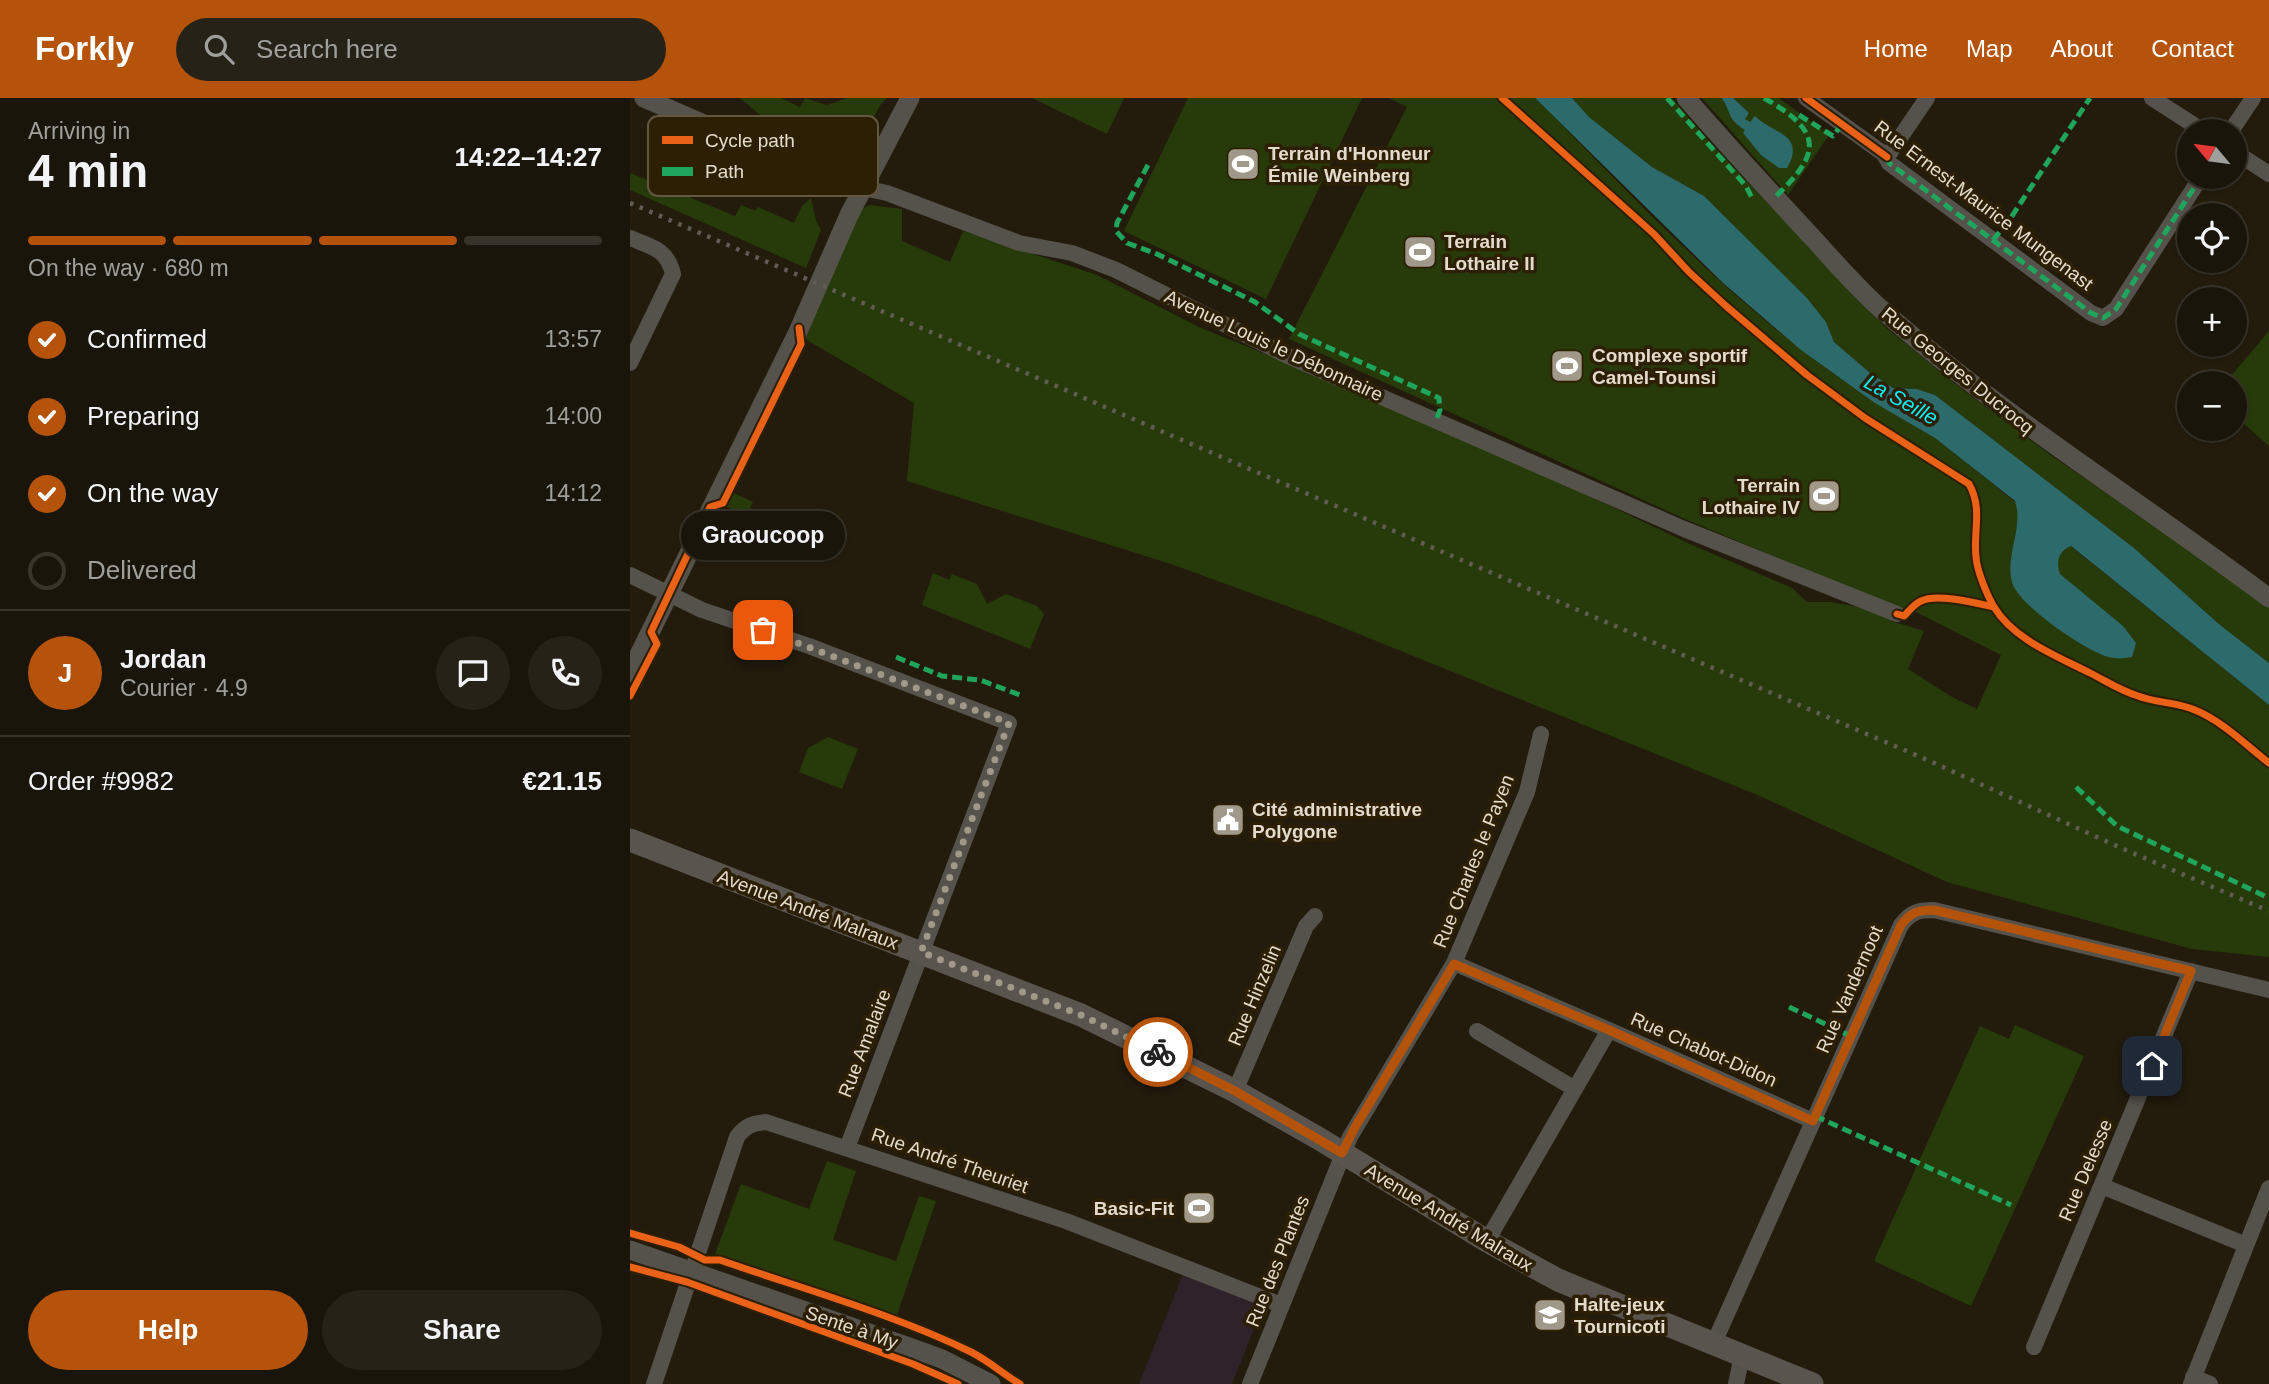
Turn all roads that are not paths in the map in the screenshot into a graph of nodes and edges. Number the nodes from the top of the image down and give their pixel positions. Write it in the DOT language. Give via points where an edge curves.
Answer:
graph roads {
  1 [pos="644,98"];
  2 [pos="910,98"];
  3 [pos="1686,98"];
  4 [pos="1806,98"];
  5 [pos="1927,98"];
  6 [pos="2152,98"];
  7 [pos="2253,98"];
  8 [pos="685,116"];
  9 [pos="2184,119"];
  10 [pos="2239,119"];
  11 [pos="1887,157"];
  12 [pos="878,159"];
  13 [pos="2247,160"];
  14 [pos="2269,174"];
  15 [pos="2193,189"];
  16 [pos="878,191"];
  17 [pos="859,196"];
  18 [pos="630,238"];
  19 [pos="630,363"];
  20 [pos="630,575"];
  21 [pos="668,594"];
  22 [pos="2269,598"];
  23 [pos="1897,614"];
  24 [pos="630,673"];
  25 [pos="1541,734"];
  26 [pos="630,840"];
  27 [pos="1315,916"];
  28 [pos="921,952"];
  29 [pos="1454,964"];
  30 [pos="2191,971"];
  31 [pos="2269,990"];
  32 [pos="1609,1030"];
  33 [pos="1477,1031"];
  34 [pos="1575,1089"];
  35 [pos="1235,1091"];
  36 [pos="1813,1121"];
  37 [pos="847,1148"];
  38 [pos="1342,1153"];
  39 [pos="2102,1186"];
  40 [pos="2268,1196"];
  41 [pos="1487,1241"];
  42 [pos="2246,1245"];
  43 [pos="630,1250"];
  44 [pos="692,1270"];
  45 [pos="1282,1305"];
  46 [pos="1713,1345"];
  47 [pos="2034,1347"];
  48 [pos="1742,1356"];
  49 [pos="2192,1381"];
  50 [pos="654,1384"];
  51 [pos="990,1384"];
  52 [pos="1250,1384"];
  53 [pos="1735,1384"];
  54 [pos="1812,1384"];
  55 [pos="2210,1384"];
  1 -- 8 [label="street, Avenue Louis le Débonnaire"];
  2 -- 12 [label="street"];
  3 -- 22 [label="street, Rue Georges Ducrocq" via="1881,310 2026,426"];
  4 -- 11 [label="street, Rue Ernest-Maurice Mungenast"];
  5 -- 11 [label="street"];
  6 -- 9 [label="street"];
  7 -- 10 [label="street"];
  11 -- 15 [label="street, Rue Ernest-Maurice Mungenast" via="1889,163 2091,313 2103,317 2116,309"];
  13 -- 14 [label="street"];
  16 -- 23 [label="street, Avenue Louis le Débonnaire" via="1019,243 1072,253 1116,270 1302,362 1684,529"];
  17 -- 21 [label="street" via="797,334"];
  18 -- 19 [label="street" via="666,256 673,274"];
  20 -- 21 [label="street"];
  21 -- 24 [label="street"];
  21 -- 28 [label="street, Rue Amalaire" via="1009,723"];
  25 -- 29 [label="street, Rue Charles le Payen" via="1527,792"];
  26 -- 28 [label="main road, Avenue André Malraux"];
  27 -- 35 [label="street, Rue Hinzelin" via="1306,926"];
  28 -- 35 [label="main road, Avenue André Malraux" via="1081,1015"];
  28 -- 37 [label="street, Rue Amalaire"];
  29 -- 32 [label="street, Rue Charles le Payen"];
  29 -- 38 [label="street, Rue Charles le Payen"];
  30 -- 31 [label="street, Rue Vandernoot"];
  30 -- 36 [label="street, Rue Vandernoot" via="1920,910 1908,915 1901,925"];
  30 -- 39 [label="street, Rue Delesse"];
  32 -- 34 [label="street, Rue Chabot-Didon"];
  32 -- 36 [label="street, Rue Chabot-Didon"];
  33 -- 34 [label="street"];
  34 -- 41 [label="street, Rue Chabot-Didon"];
  35 -- 38 [label="main road, Avenue André Malraux"];
  36 -- 46 [label="street, Rue Vandernoot"];
  37 -- 44 [label="street, Rue André Theuriet" via="766,1122 743,1130"];
  37 -- 45 [label="street, Rue André Theuriet" via="1066,1221"];
  38 -- 41 [label="main road, Avenue André Malraux"];
  38 -- 45 [label="street, Rue des Plantes"];
  39 -- 42 [label="street"];
  39 -- 47 [label="street, Rue Delesse"];
  40 -- 42 [label="street"];
  41 -- 46 [label="main road, Avenue André Malraux" via="1558,1280"];
  42 -- 49 [label="street"];
  43 -- 44 [label="street, Sente à My"];
  44 -- 50 [label="street"];
  44 -- 51 [label="street, Sente à My" via="926,1353"];
  45 -- 52 [label="street, Rue des Plantes"];
  46 -- 48 [label="main road, Avenue André Malraux"];
  48 -- 53 [label="street"];
  48 -- 54 [label="main road, Avenue André Malraux"];
  49 -- 55 [label="street"];
}
